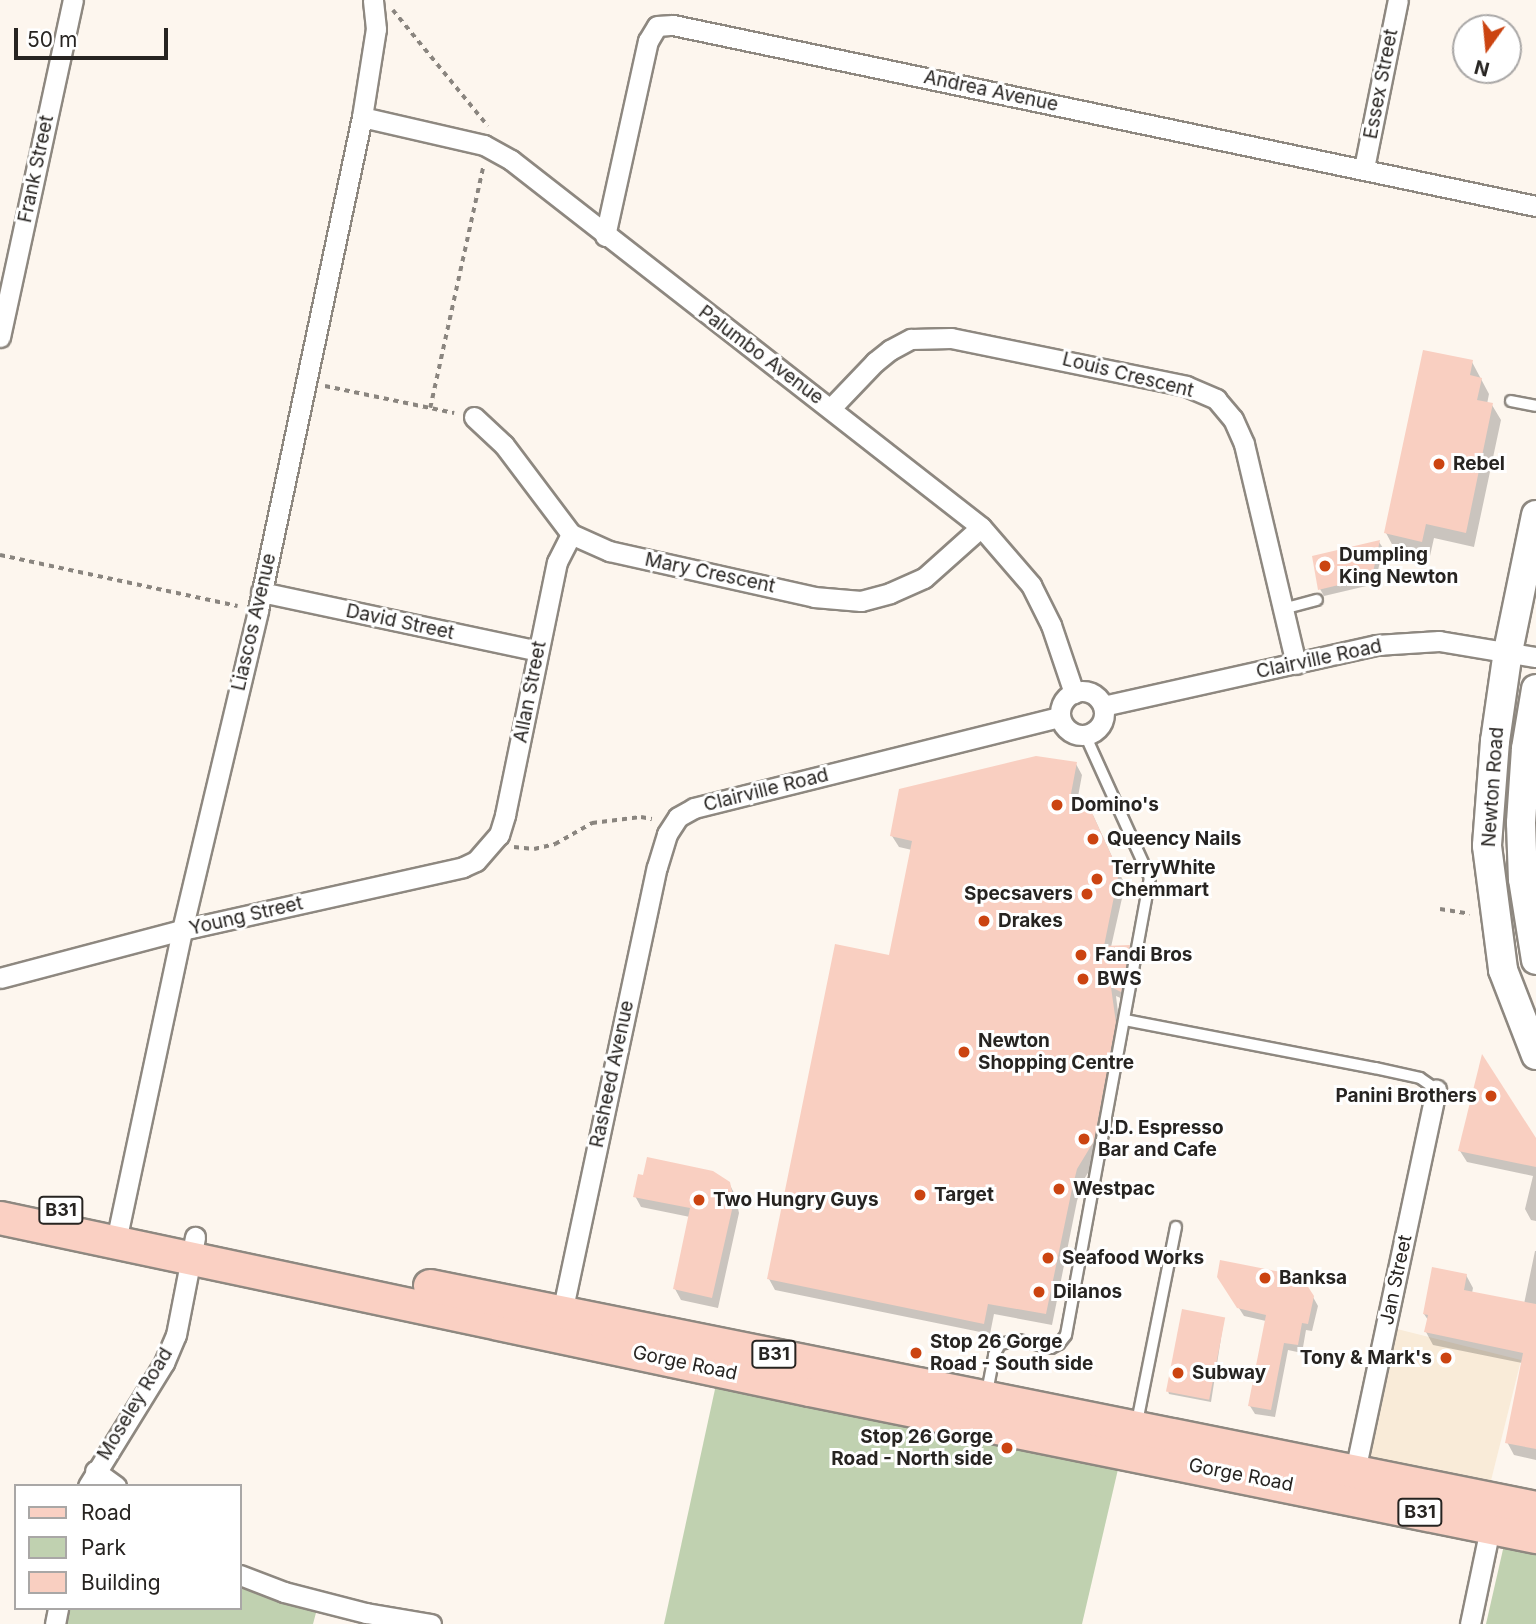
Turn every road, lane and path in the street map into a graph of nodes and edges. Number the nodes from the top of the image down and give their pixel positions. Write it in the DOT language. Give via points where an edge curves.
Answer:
graph roads {
  1 [pos="73,0"];
  2 [pos="373,0"];
  3 [pos="1398,0"];
  4 [pos="392,8"];
  5 [pos="362,117"];
  6 [pos="489,127"];
  7 [pos="484,161"];
  8 [pos="1364,168"];
  9 [pos="1536,206"];
  10 [pos="605,236"];
  11 [pos="0,337"];
  12 [pos="306,382"];
  13 [pos="1511,401"];
  14 [pos="1536,406"];
  15 [pos="430,408"];
  16 [pos="831,408"];
  17 [pos="474,417"];
  18 [pos="1536,515"];
  19 [pos="981,527"];
  20 [pos="571,534"];
  21 [pos="0,555"];
  22 [pos="1318,600"];
  23 [pos="259,601"];
  24 [pos="1283,609"];
  25 [pos="538,651"];
  26 [pos="1508,651"];
  27 [pos="1536,657"];
  28 [pos="1296,664"];
  29 [pos="1536,689"];
  30 [pos="1074,692"];
  31 [pos="1103,706"];
  32 [pos="1060,717"];
  33 [pos="1085,735"];
  34 [pos="678,817"];
  35 [pos="489,849"];
  36 [pos="1440,909"];
  37 [pos="1470,914"];
  38 [pos="182,930"];
  39 [pos="1536,960"];
  40 [pos="0,978"];
  41 [pos="1125,1020"];
  42 [pos="1536,1055"];
  43 [pos="1436,1089"];
  44 [pos="0,1197"];
  45 [pos="0,1218"];
  46 [pos="1176,1227"];
  47 [pos="119,1232"];
  48 [pos="193,1247"];
  49 [pos="560,1324"];
  50 [pos="986,1396"];
  51 [pos="959,1419"];
  52 [pos="1136,1426"];
  53 [pos="1162,1460"];
  54 [pos="91,1478"];
  55 [pos="110,1484"];
  56 [pos="1352,1484"];
  57 [pos="1536,1508"];
  58 [pos="1493,1514"];
  59 [pos="1536,1537"];
  60 [pos="242,1576"];
  61 [pos="431,1624"];
  62 [pos="1470,1624"];
  1 -- 11 [label="street, Frank Street"];
  2 -- 5 [label="street, Liascos Avenue" via="376,29"];
  3 -- 8 [label="street, Essex Street"];
  4 -- 6 [label="path"];
  5 -- 10 [label="street, Palumbo Avenue" via="484,145 511,160"];
  5 -- 12 [label="street, Liascos Avenue"];
  7 -- 15 [label="path"];
  8 -- 9 [label="street, Andrea Avenue"];
  8 -- 10 [label="street, Andrea Avenue" via="686,28 657,26 648,41"];
  10 -- 16 [label="street, Palumbo Avenue"];
  12 -- 15 [label="path"];
  12 -- 23 [label="street, Liascos Avenue"];
  13 -- 14 [label="lane"];
  15 -- 17 [label="path"];
  16 -- 19 [label="street, Palumbo Avenue"];
  16 -- 24 [label="street, Louis Crescent" via="875,362 911,339 951,338 1186,386 1216,399 1233,419 1244,444"];
  17 -- 20 [label="street, Mary Crescent" via="504,445"];
  18 -- 26 [label="main road, Newton Road"];
  19 -- 20 [label="street, Mary Crescent" via="924,578 861,601 814,597 610,551"];
  19 -- 30 [label="street, Palumbo Avenue" via="1031,585 1051,625"];
  20 -- 25 [label="street, Allan Street" via="556,562"];
  21 -- 23 [label="path"];
  22 -- 24 [label="lane"];
  23 -- 25 [label="street, David Street"];
  23 -- 38 [label="street, Liascos Avenue"];
  24 -- 28 [label="street, Louis Crescent"];
  25 -- 35 [label="street, Allan Street" via="505,815"];
  26 -- 27 [label="street, Clairville Road"];
  26 -- 28 [label="street, Clairville Road" via="1439,641 1412,642 1377,645"];
  26 -- 42 [label="main road, Newton Road" via="1487,846 1503,970"];
  28 -- 31 [label="street, Clairville Road"];
  29 -- 39 [label="main road, Newton Road" via="1521,823 1523,879"];
  30 -- 31 [label="street" via="1088,692"];
  30 -- 32 [label="street" via="1065,699"];
  31 -- 33 [label="street" via="1100,726"];
  32 -- 33 [label="street" via="1070,732"];
  32 -- 34 [label="street, Clairville Road" via="694,807"];
  33 -- 41 [label="lane" via="1150,878"];
  34 -- 49 [label="street, Rasheed Avenue" via="667,834 657,867"];
  35 -- 38 [label="street, Young Street" via="463,867"];
  36 -- 37 [label="path"];
  38 -- 40 [label="street, Young Street"];
  38 -- 47 [label="street, Liascos Avenue"];
  41 -- 43 [label="lane" via="1375,1068 1420,1078"];
  41 -- 50 [label="lane" via="1066,1335 1051,1348 1019,1340 1000,1344"];
  43 -- 56 [label="street, Jan Street"];
  44 -- 47 [label="main road, Gorge Road / B31"];
  45 -- 47 [label="main road, Gorge Road / B31"];
  46 -- 52 [label="lane"];
  47 -- 48 [label="main road, Gorge Road / B31"];
  48 -- 49 [label="main road, Gorge Road / B31"];
  48 -- 54 [label="street, Moseley Road" via="176,1335"];
  49 -- 50 [label="main road, Gorge Road / B31"];
  49 -- 51 [label="main road, Gorge Road / B31"];
  50 -- 51 [label="main road"];
  50 -- 52 [label="main road, Gorge Road / B31"];
  51 -- 53 [label="main road, Gorge Road / B31"];
  52 -- 53 [label="main road"];
  52 -- 56 [label="main road, Gorge Road / B31"];
  53 -- 56 [label="main road, Gorge Road / B31"];
  54 -- 55 [label="street"];
  56 -- 58 [label="main road, Gorge Road / B31"];
  57 -- 58 [label="main road, Gorge Road / B31"];
  58 -- 59 [label="main road, Gorge Road / B31"];
  58 -- 62 [label="street"];
  60 -- 61 [label="street" via="366,1613"];
}
